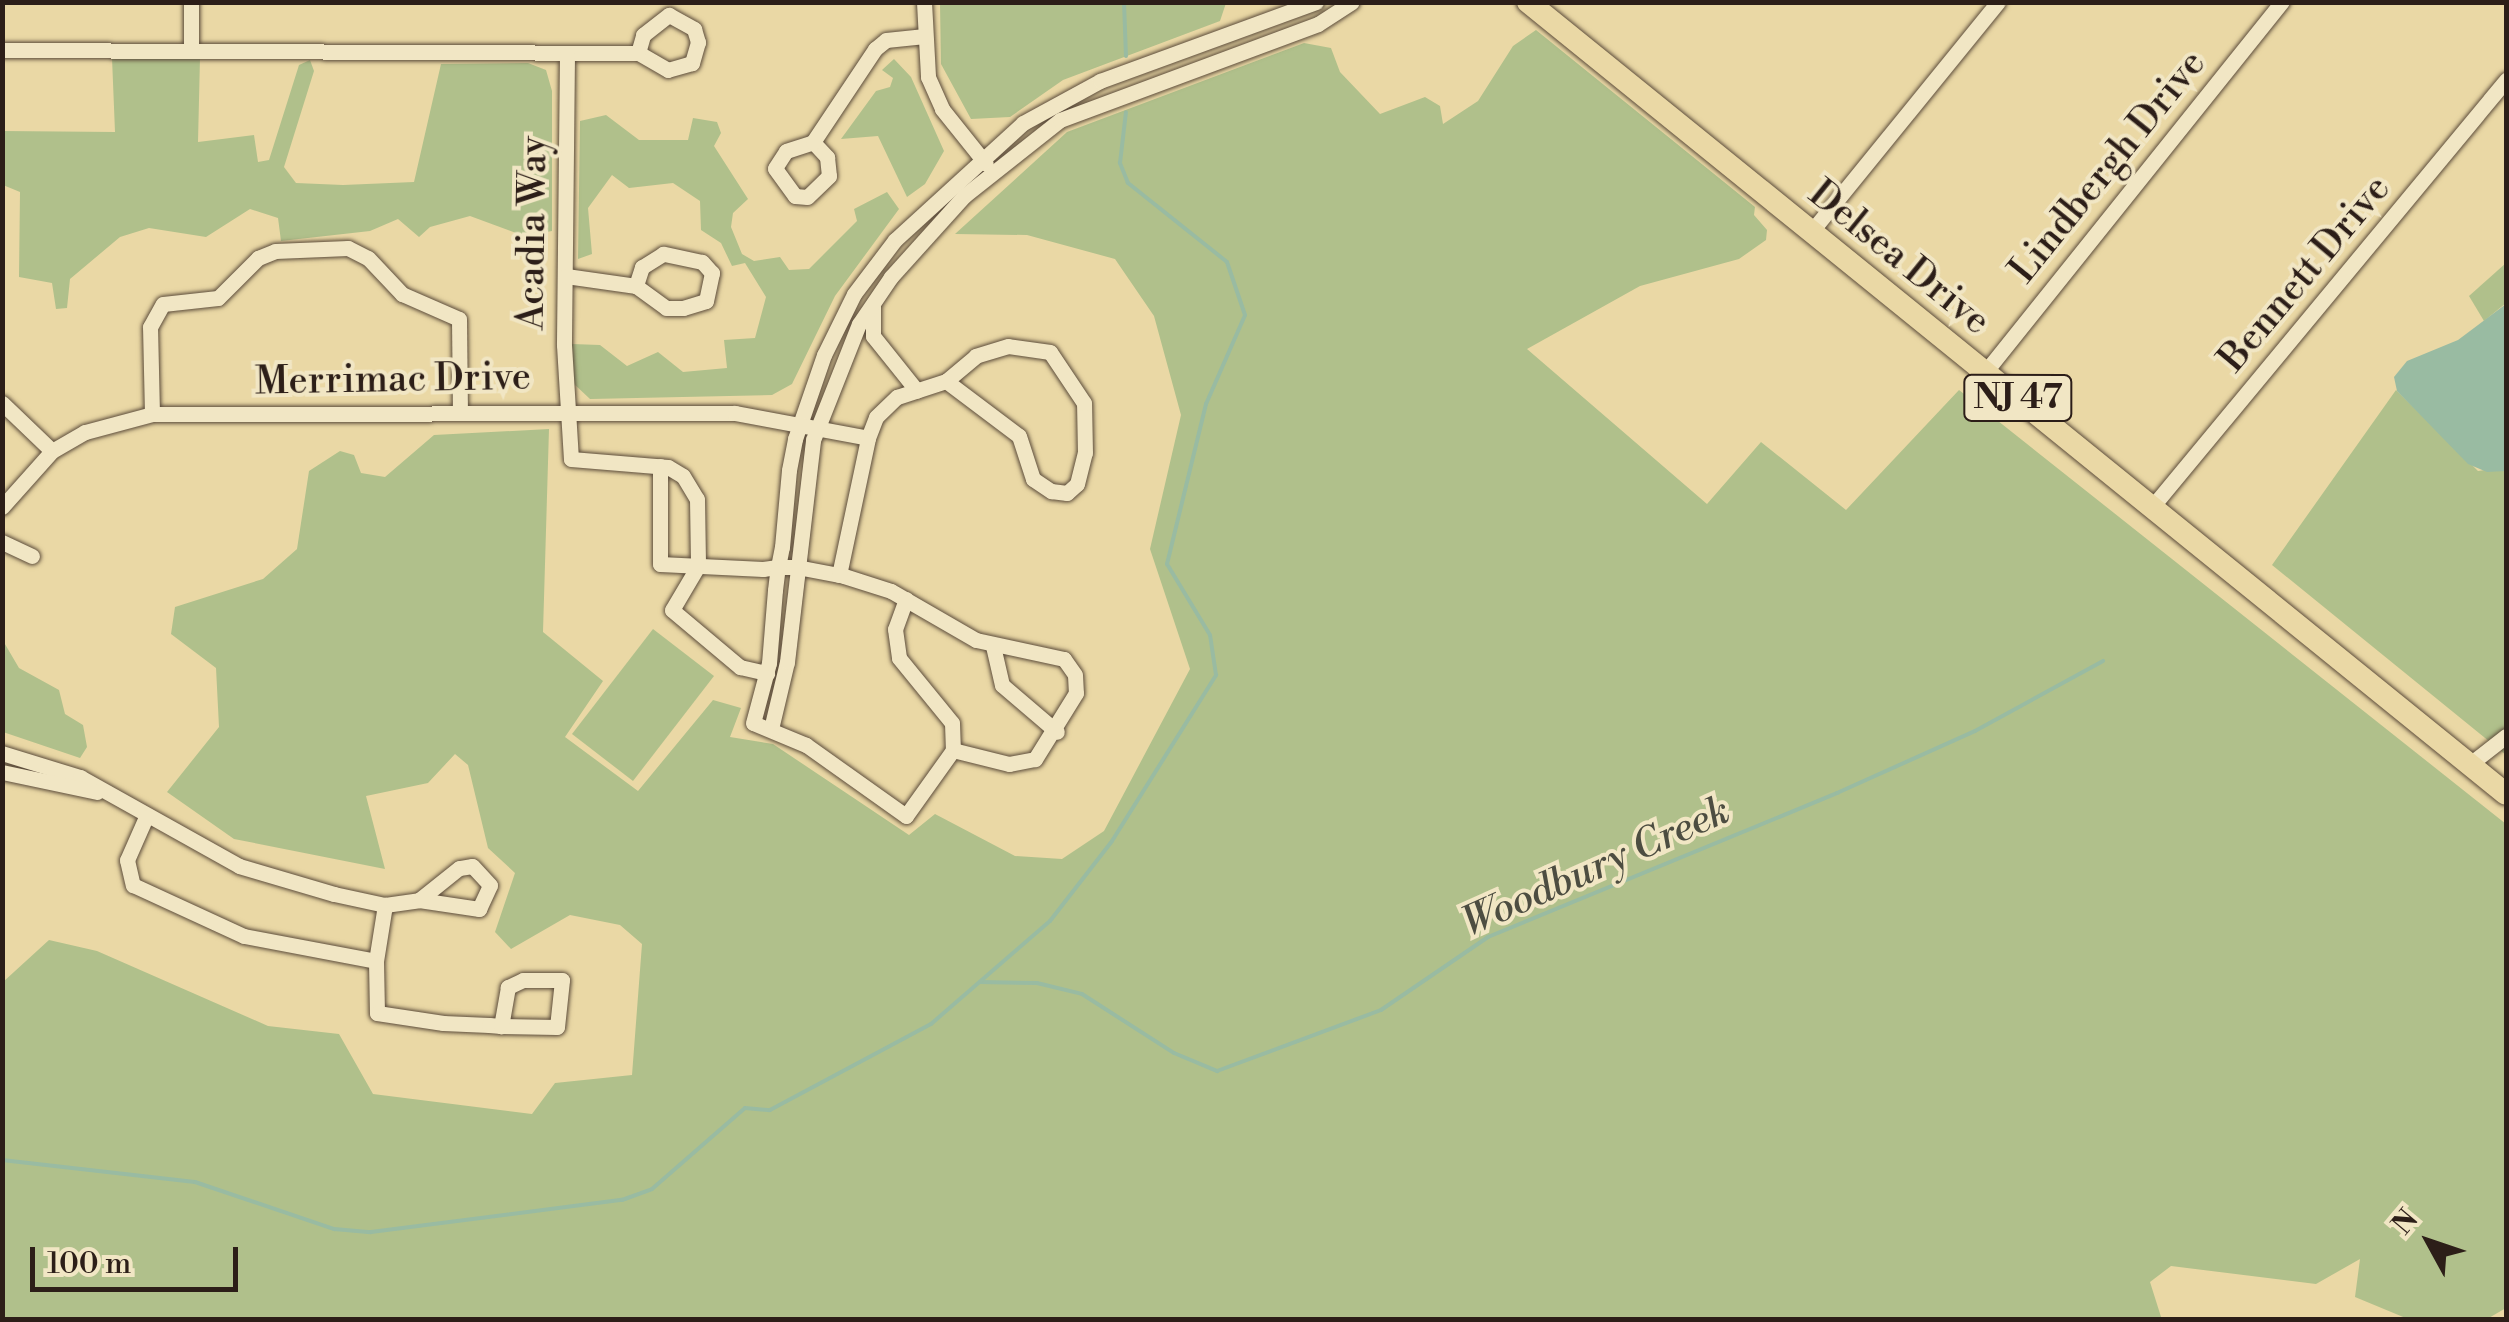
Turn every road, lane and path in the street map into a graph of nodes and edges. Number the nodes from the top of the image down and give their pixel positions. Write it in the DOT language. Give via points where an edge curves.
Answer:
graph roads {
  1 [pos="191,2"];
  2 [pos="924,2"];
  3 [pos="1316,2"];
  4 [pos="1352,2"];
  5 [pos="1528,2"];
  6 [pos="1998,2"];
  7 [pos="2282,2"];
  8 [pos="925,36"];
  9 [pos="191,49"];
  10 [pos="2,50"];
  11 [pos="638,53"];
  12 [pos="567,55"];
  13 [pos="2506,80"];
  14 [pos="812,142"];
  15 [pos="980,157"];
  16 [pos="992,171"];
  17 [pos="1811,232"];
  18 [pos="566,276"];
  19 [pos="636,286"];
  20 [pos="874,303"];
  21 [pos="1986,372"];
  22 [pos="946,381"];
  23 [pos="917,391"];
  24 [pos="2,403"];
  25 [pos="460,409"];
  26 [pos="566,411"];
  27 [pos="152,414"];
  28 [pos="799,422"];
  29 [pos="817,427"];
  30 [pos="868,438"];
  31 [pos="52,451"];
  32 [pos="660,466"];
  33 [pos="2,507"];
  34 [pos="2152,507"];
  35 [pos="2,542"];
  36 [pos="32,556"];
  37 [pos="698,566"];
  38 [pos="778,567"];
  39 [pos="797,568"];
  40 [pos="839,575"];
  41 [pos="906,599"];
  42 [pos="993,646"];
  43 [pos="766,674"];
  44 [pos="771,729"];
  45 [pos="1057,732"];
  46 [pos="2506,736"];
  47 [pos="953,750"];
  48 [pos="2,753"];
  49 [pos="2470,764"];
  50 [pos="2,772"];
  51 [pos="98,792"];
  52 [pos="2506,794"];
  53 [pos="146,818"];
  54 [pos="419,900"];
  55 [pos="384,905"];
  56 [pos="376,961"];
  57 [pos="502,1026"];
  1 -- 9 [label="street"];
  2 -- 8 [label="street"];
  3 -- 15 [label="street" via="1070,94"];
  4 -- 16 [label="street" via="1288,36 1083,108"];
  5 -- 17 [label="main road, Delsea Drive / NJ 47"];
  6 -- 17 [label="street"];
  7 -- 21 [label="street, Lindbergh Drive"];
  8 -- 14 [label="street" via="886,40 875,49"];
  8 -- 15 [label="street" via="928,77 942,109"];
  9 -- 10 [label="street"];
  9 -- 12 [label="street"];
  11 -- 12 [label="street"];
  12 -- 18 [label="street, Acadia Way"];
  13 -- 34 [label="street, Bennett Drive"];
  15 -- 16 [label="street"];
  15 -- 28 [label="street" via="911,222 854,294"];
  16 -- 20 [label="street" via="932,228"];
  17 -- 21 [label="main road, Delsea Drive / NJ 47"];
  18 -- 19 [label="street"];
  18 -- 26 [label="street, Acadia Way"];
  19 -- 19 [label="street" via="666,308 697,307 712,287 712,274 702,262 663,254 642,267"];
  20 -- 23 [label="street" via="873,336"];
  20 -- 29 [label="street"];
  21 -- 34 [label="main road, Delsea Drive / NJ 47"];
  22 -- 22 [label="street" via="1019,436 1032,479 1051,491 1078,484 1084,403 1050,352 1008,346 976,356"];
  22 -- 23 [label="street"];
  23 -- 30 [label="street" via="876,416"];
  24 -- 31 [label="street"];
  25 -- 26 [label="street, Merrimac Drive"];
  25 -- 27 [label="street, Merrimac Drive"];
  25 -- 27 [label="street" via="459,319 402,294 368,258 348,248 275,250 218,298 163,304 150,328"];
  26 -- 28 [label="street, Merrimac Drive"];
  26 -- 32 [label="street, Acadia Way" via="574,462"];
  27 -- 31 [label="street, Merrimac Drive" via="116,420"];
  28 -- 29 [label="street, Merrimac Drive"];
  28 -- 38 [label="street"];
  29 -- 30 [label="street, Merrimac Drive"];
  29 -- 39 [label="street"];
  30 -- 40 [label="street"];
  31 -- 33 [label="street, Merrimac Drive"];
  32 -- 37 [label="street" via="683,476 697,499"];
  32 -- 37 [label="street" via="660,564"];
  34 -- 49 [label="main road, Delsea Drive / NJ 47"];
  35 -- 36 [label="street"];
  37 -- 38 [label="street"];
  37 -- 43 [label="street" via="672,610 740,667"];
  38 -- 39 [label="street"];
  38 -- 43 [label="street"];
  39 -- 40 [label="street"];
  39 -- 44 [label="street"];
  40 -- 41 [label="street"];
  41 -- 42 [label="street"];
  41 -- 47 [label="street" via="896,629 899,658 944,709 957,734"];
  42 -- 45 [label="street" via="1002,685"];
  42 -- 45 [label="street" via="1053,655 1075,675 1076,693"];
  43 -- 44 [label="street" via="753,723"];
  44 -- 47 [label="street" via="806,745 906,816"];
  45 -- 47 [label="street" via="1024,763"];
  46 -- 49 [label="street"];
  48 -- 51 [label="street" via="43,760"];
  49 -- 52 [label="main road, Delsea Drive / NJ 47"];
  50 -- 51 [label="street"];
  51 -- 53 [label="street"];
  53 -- 55 [label="street" via="240,866"];
  53 -- 56 [label="street" via="127,860 133,885 244,936"];
  54 -- 55 [label="street"];
  55 -- 56 [label="street"];
  56 -- 57 [label="street" via="377,1012"];
  57 -- 57 [label="street" via="557,1027 562,980 523,980 508,988"];
}
